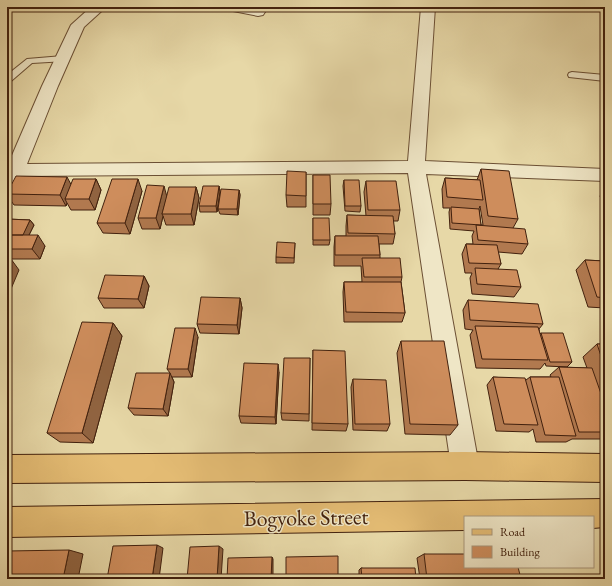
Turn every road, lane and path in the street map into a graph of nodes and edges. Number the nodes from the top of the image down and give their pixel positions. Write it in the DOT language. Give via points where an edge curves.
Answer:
graph roads {
  1 [pos="100,7"];
  2 [pos="233,7"];
  3 [pos="428,7"];
  4 [pos="258,12"];
  5 [pos="63,59"];
  6 [pos="572,75"];
  7 [pos="605,78"];
  8 [pos="7,80"];
  9 [pos="416,167"];
  10 [pos="605,175"];
  11 [pos="11,178"];
  12 [pos="465,466"];
  13 [pos="605,468"];
  14 [pos="7,469"];
  15 [pos="605,513"];
  16 [pos="7,522"];
  1 -- 5 [label="street" via="78,25"];
  2 -- 4 [label="street"];
  3 -- 9 [label="street"];
  5 -- 8 [label="lane" via="30,61"];
  5 -- 11 [label="street"];
  6 -- 7 [label="lane"];
  9 -- 10 [label="street"];
  9 -- 11 [label="street"];
  9 -- 12 [label="street"];
  12 -- 13 [label="main road"];
  12 -- 14 [label="main road"];
  15 -- 16 [label="main road, Bogyoke Street"];
}
